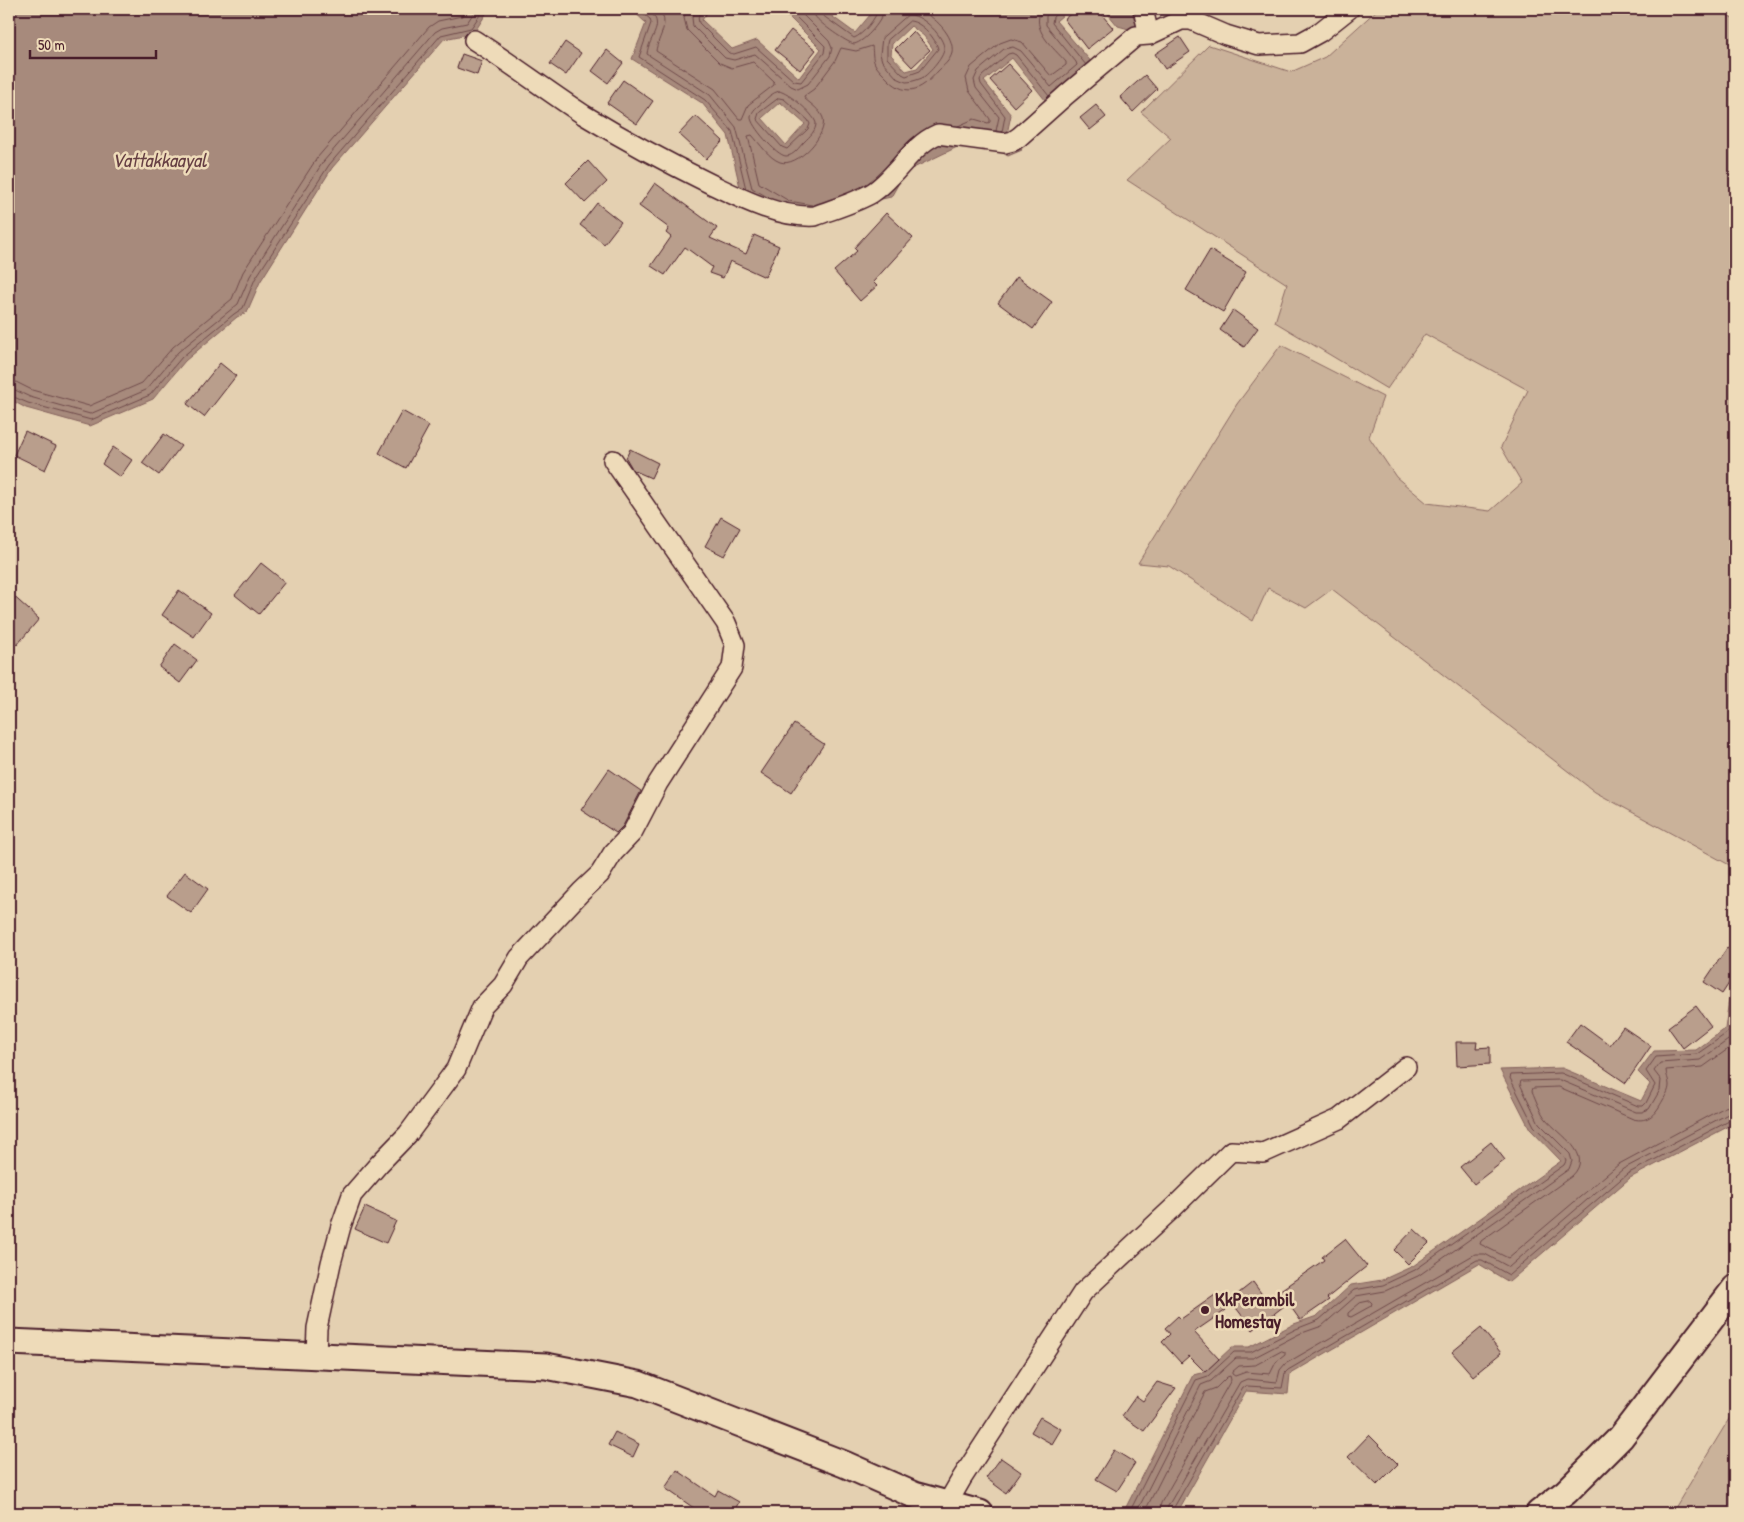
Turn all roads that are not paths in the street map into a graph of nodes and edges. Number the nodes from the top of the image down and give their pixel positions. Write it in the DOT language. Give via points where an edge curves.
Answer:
graph roads {
  1 [pos="1143,9"];
  2 [pos="1349,9"];
  3 [pos="1149,35"];
  4 [pos="474,40"];
  5 [pos="613,460"];
  6 [pos="1406,1068"];
  7 [pos="1735,1288"];
  8 [pos="9,1342"];
  9 [pos="316,1355"];
  10 [pos="947,1504"];
  11 [pos="980,1513"];
  12 [pos="1539,1513"];
  1 -- 3 [label="street"];
  2 -- 3 [label="street" via="1320,32 1300,42 1259,45 1191,20 1181,20"];
  3 -- 4 [label="street" via="1136,36 1013,141 1005,143 938,134 917,147 872,193 805,217 767,208 737,196 650,152 584,115"];
  5 -- 9 [label="street" via="726,623 735,644 732,668 658,783 632,833 613,853 600,874 519,958 503,985 482,1007 456,1069 408,1134 352,1195 331,1264 317,1328"];
  6 -- 10 [label="street" via="1339,1119 1263,1153 1231,1151 1083,1292"];
  7 -- 12 [label="main road" via="1621,1436 1566,1492"];
  8 -- 9 [label="main road"];
  9 -- 10 [label="main road" via="546,1366 638,1384 844,1464 914,1495"];
  10 -- 11 [label="main road"];
}
